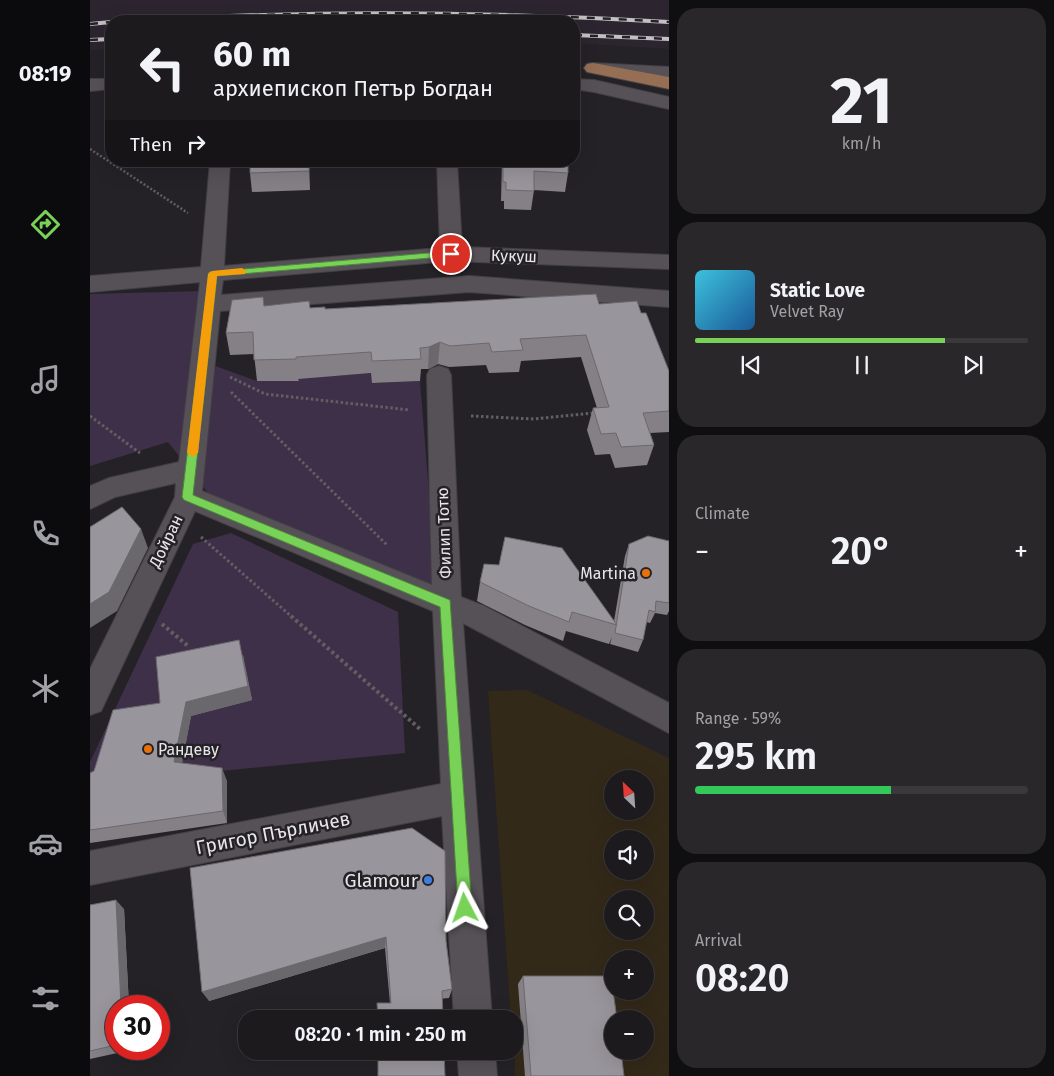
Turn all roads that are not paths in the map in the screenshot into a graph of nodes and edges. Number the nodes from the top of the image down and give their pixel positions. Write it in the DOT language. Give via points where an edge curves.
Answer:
graph roads {
  1 [pos="580,68"];
  2 [pos="593,68"];
  3 [pos="669,72"];
  4 [pos="669,83"];
  5 [pos="105,84"];
  6 [pos="90,85"];
  7 [pos="580,85"];
  8 [pos="669,103"];
  9 [pos="220,167"];
  10 [pos="447,167"];
  11 [pos="451,254"];
  12 [pos="669,262"];
  13 [pos="212,274"];
  14 [pos="90,284"];
  15 [pos="669,299"];
  16 [pos="210,304"];
  17 [pos="439,376"];
  18 [pos="182,490"];
  19 [pos="90,498"];
  20 [pos="446,604"];
  21 [pos="90,701"];
  22 [pos="669,719"];
  23 [pos="456,797"];
  24 [pos="90,868"];
  25 [pos="472,1010"];
  26 [pos="477,1060"];
  27 [pos="478,1076"];
  1 -- 2 [label="street"];
  2 -- 3 [label="street"];
  2 -- 4 [label="main road"];
  5 -- 6 [label="street"];
  7 -- 8 [label="street"];
  9 -- 13 [label="street, Дойран"];
  10 -- 11 [label="street"];
  11 -- 12 [label="street, Кукуш"];
  11 -- 13 [label="street, Кукуш"];
  13 -- 14 [label="street, Кукуш"];
  13 -- 16 [label="street, Дойран"];
  15 -- 16 [label="street" via="469,284"];
  16 -- 18 [label="street, Дойран"];
  17 -- 20 [label="street, Филип Тотю"];
  18 -- 19 [label="street" via="109,488"];
  18 -- 20 [label="street"];
  18 -- 21 [label="street, Дойран"];
  20 -- 22 [label="street" via="474,615"];
  20 -- 23 [label="street, Филип Тотю"];
  23 -- 24 [label="street, Григор Пърличев"];
  23 -- 25 [label="street, Филип Тотю"];
  26 -- 27 [label="street"];
}
